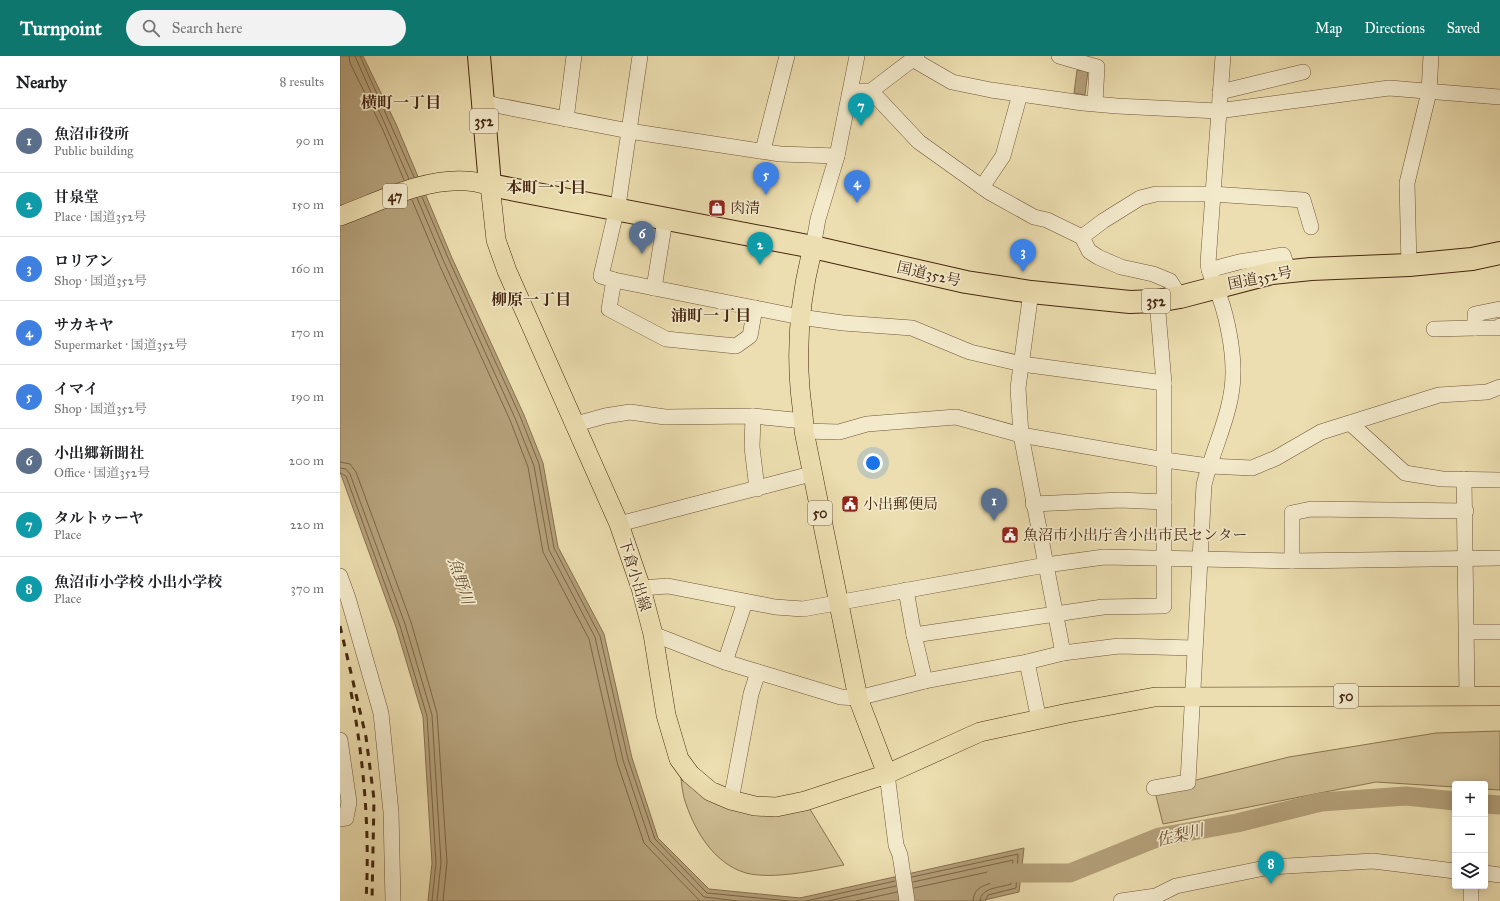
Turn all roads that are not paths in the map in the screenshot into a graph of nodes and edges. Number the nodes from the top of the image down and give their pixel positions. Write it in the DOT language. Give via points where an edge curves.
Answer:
graph roads {
  1 [pos="479,56"];
  2 [pos="574,56"];
  3 [pos="640,56"];
  4 [pos="787,56"];
  5 [pos="857,56"];
  6 [pos="1059,56"];
  7 [pos="1223,56"];
  8 [pos="1431,56"];
  9 [pos="915,58"];
  10 [pos="1303,72"];
  11 [pos="871,91"];
  12 [pos="850,92"];
  13 [pos="1220,92"];
  14 [pos="1429,92"];
  15 [pos="1020,94"];
  16 [pos="1500,97"];
  17 [pos="482,101"];
  18 [pos="1095,103"];
  19 [pos="1218,111"];
  20 [pos="566,119"];
  21 [pos="629,131"];
  22 [pos="763,150"];
  23 [pos="836,156"];
  24 [pos="490,185"];
  25 [pos="982,187"];
  26 [pos="1212,194"];
  27 [pos="617,210"];
  28 [pos="340,216"];
  29 [pos="666,220"];
  30 [pos="1311,227"];
  31 [pos="1082,237"];
  32 [pos="813,246"];
  33 [pos="1500,253"];
  34 [pos="1409,265"];
  35 [pos="1212,279"];
  36 [pos="614,280"];
  37 [pos="654,288"];
  38 [pos="1031,292"];
  39 [pos="1180,297"];
  40 [pos="1157,301"];
  41 [pos="755,308"];
  42 [pos="1500,309"];
  43 [pos="800,317"];
  44 [pos="1500,326"];
  45 [pos="1475,328"];
  46 [pos="1434,329"];
  47 [pos="1022,364"];
  48 [pos="1164,383"];
  49 [pos="1500,387"];
  50 [pos="752,416"];
  51 [pos="1350,423"];
  52 [pos="576,424"];
  53 [pos="804,426"];
  54 [pos="1021,435"];
  55 [pos="1165,460"];
  56 [pos="1209,466"];
  57 [pos="811,474"];
  58 [pos="1464,479"];
  59 [pos="1500,480"];
  60 [pos="757,489"];
  61 [pos="1164,502"];
  62 [pos="1033,504"];
  63 [pos="1466,511"];
  64 [pos="619,524"];
  65 [pos="1164,558"];
  66 [pos="1466,558"];
  67 [pos="1500,558"];
  68 [pos="1201,560"];
  69 [pos="1292,561"];
  70 [pos="1046,565"];
  71 [pos="340,576"];
  72 [pos="641,588"];
  73 [pos="906,590"];
  74 [pos="745,602"];
  75 [pos="838,604"];
  76 [pos="1055,614"];
  77 [pos="1467,632"];
  78 [pos="1500,632"];
  79 [pos="653,634"];
  80 [pos="914,635"];
  81 [pos="1194,648"];
  82 [pos="1063,653"];
  83 [pos="725,662"];
  84 [pos="1027,662"];
  85 [pos="758,672"];
  86 [pos="925,681"];
  87 [pos="1192,696"];
  88 [pos="1468,696"];
  89 [pos="1500,696"];
  90 [pos="858,698"];
  91 [pos="1039,720"];
  92 [pos="340,740"];
  93 [pos="887,774"];
  94 [pos="1154,788"];
  95 [pos="731,800"];
  96 [pos="340,820"];
  97 [pos="1452,871"];
  98 [pos="1488,873"];
  99 [pos="1500,875"];
  100 [pos="1471,889"];
  101 [pos="908,899"];
  102 [pos="1156,899"];
  103 [pos="392,901"];
  104 [pos="1121,901"];
  105 [pos="1471,901"];
  1 -- 17 [label="highway, 352"];
  2 -- 20 [label="street"];
  3 -- 21 [label="street"];
  4 -- 22 [label="street"];
  5 -- 12 [label="street"];
  6 -- 18 [label="street" via="1097,67"];
  7 -- 13 [label="street"];
  8 -- 14 [label="street"];
  9 -- 11 [label="street"];
  9 -- 15 [label="street" via="952,82"];
  10 -- 13 [label="street"];
  11 -- 12 [label="street"];
  11 -- 25 [label="street" via="919,142"];
  12 -- 23 [label="street"];
  13 -- 19 [label="street"];
  14 -- 16 [label="street"];
  14 -- 19 [label="street" via="1389,88"];
  14 -- 34 [label="street" via="1407,183"];
  15 -- 18 [label="street"];
  15 -- 25 [label="street" via="1003,156"];
  17 -- 20 [label="street"];
  17 -- 24 [label="highway, 352"];
  18 -- 19 [label="street"];
  19 -- 26 [label="street"];
  20 -- 21 [label="street"];
  21 -- 22 [label="street"];
  21 -- 27 [label="street"];
  22 -- 23 [label="street" via="780,154"];
  23 -- 32 [label="street"];
  24 -- 27 [label="highway, 国道352号 / 352"];
  24 -- 28 [label="main road, 47" via="451,181 425,186"];
  24 -- 52 [label="main road, 下倉小出線" via="496,240 502,258"];
  25 -- 31 [label="street" via="1034,217 1047,220"];
  26 -- 30 [label="street" via="1303,200"];
  26 -- 31 [label="street" via="1156,194 1140,198"];
  26 -- 35 [label="street"];
  27 -- 29 [label="highway, 国道352号 / 352"];
  27 -- 36 [label="street" via="601,276"];
  29 -- 32 [label="highway, 国道352号 / 352"];
  29 -- 37 [label="street"];
  31 -- 39 [label="street" via="1089,251 1098,257 1121,267 1153,274 1170,281"];
  32 -- 38 [label="highway, 国道352号 / 352" via="966,282"];
  32 -- 43 [label="main road, 50"];
  33 -- 34 [label="highway, 国道352号 / 352" via="1472,259"];
  34 -- 35 [label="highway, 国道352号 / 352" via="1311,269"];
  35 -- 39 [label="highway, 国道352号 / 352"];
  35 -- 56 [label="street" via="1227,323 1234,370 1228,409"];
  36 -- 37 [label="street"];
  36 -- 41 [label="street" via="609,309 666,338 736,346 750,336"];
  37 -- 41 [label="street"];
  38 -- 40 [label="highway, 国道352号 / 352" via="1130,302"];
  38 -- 47 [label="street"];
  39 -- 40 [label="highway, 国道352号 / 352"];
  40 -- 48 [label="street"];
  41 -- 43 [label="street"];
  42 -- 45 [label="street" via="1475,314"];
  43 -- 47 [label="street" via="843,324 912,328 970,352"];
  43 -- 53 [label="main road, 50" via="800,388"];
  44 -- 45 [label="street"];
  45 -- 46 [label="street"];
  47 -- 48 [label="street"];
  47 -- 54 [label="street" via="1018,388"];
  48 -- 55 [label="street"];
  49 -- 51 [label="street" via="1487,392 1440,395"];
  50 -- 52 [label="street" via="666,417 630,412"];
  50 -- 53 [label="street"];
  50 -- 60 [label="street" via="752,447"];
  51 -- 56 [label="street" via="1321,432 1276,458 1252,468"];
  51 -- 58 [label="street" via="1405,473 1442,479"];
  52 -- 64 [label="main road, 下倉小出線"];
  53 -- 54 [label="street" via="839,432 867,424 956,417"];
  53 -- 57 [label="main road, 50"];
  54 -- 55 [label="street"];
  54 -- 62 [label="street"];
  55 -- 56 [label="street"];
  55 -- 61 [label="street"];
  56 -- 68 [label="street" via="1204,485"];
  57 -- 60 [label="street"];
  57 -- 75 [label="main road, 50"];
  58 -- 59 [label="street"];
  58 -- 63 [label="street"];
  60 -- 64 [label="street"];
  61 -- 62 [label="street" via="1120,500"];
  61 -- 65 [label="street"];
  62 -- 70 [label="street"];
  63 -- 66 [label="street"];
  63 -- 69 [label="street" via="1311,510 1292,513"];
  64 -- 72 [label="main road, 下倉小出線"];
  65 -- 68 [label="street"];
  65 -- 70 [label="street" via="1104,557"];
  65 -- 76 [label="street" via="1164,606 1103,607"];
  66 -- 67 [label="street"];
  66 -- 69 [label="street"];
  66 -- 77 [label="street"];
  68 -- 69 [label="street"];
  68 -- 81 [label="street"];
  70 -- 73 [label="street"];
  70 -- 76 [label="street"];
  71 -- 103 [label="street" via="381,713 392,812"];
  72 -- 74 [label="street" via="668,586"];
  72 -- 79 [label="main road, 下倉小出線"];
  73 -- 75 [label="street"];
  73 -- 80 [label="street"];
  74 -- 75 [label="street" via="803,608"];
  74 -- 83 [label="street"];
  75 -- 90 [label="main road, 50"];
  76 -- 80 [label="street"];
  76 -- 82 [label="street"];
  77 -- 78 [label="street"];
  77 -- 88 [label="street"];
  79 -- 83 [label="street"];
  79 -- 95 [label="main road, 下倉小出線" via="666,715 679,759 698,783"];
  80 -- 86 [label="street"];
  81 -- 82 [label="street" via="1119,646"];
  81 -- 87 [label="street"];
  82 -- 84 [label="street"];
  83 -- 85 [label="street"];
  84 -- 86 [label="street"];
  84 -- 91 [label="street"];
  85 -- 90 [label="street" via="841,697"];
  85 -- 95 [label="street" via="751,694"];
  86 -- 90 [label="street"];
  87 -- 88 [label="main road, 50"];
  87 -- 91 [label="main road, 50" via="1155,697"];
  87 -- 94 [label="street" via="1188,782"];
  88 -- 89 [label="main road, 50"];
  90 -- 93 [label="main road, 50"];
  91 -- 93 [label="main road, 50" via="980,732"];
  92 -- 96 [label="street" via="349,802 346,818"];
  93 -- 95 [label="main road, 下倉小出線" via="805,801 776,807 755,806"];
  93 -- 101 [label="street" via="896,845"];
  97 -- 102 [label="street" via="1373,861 1270,867 1176,886"];
  98 -- 99 [label="street"];
  100 -- 105 [label="street"];
  102 -- 104 [label="street"];
}
